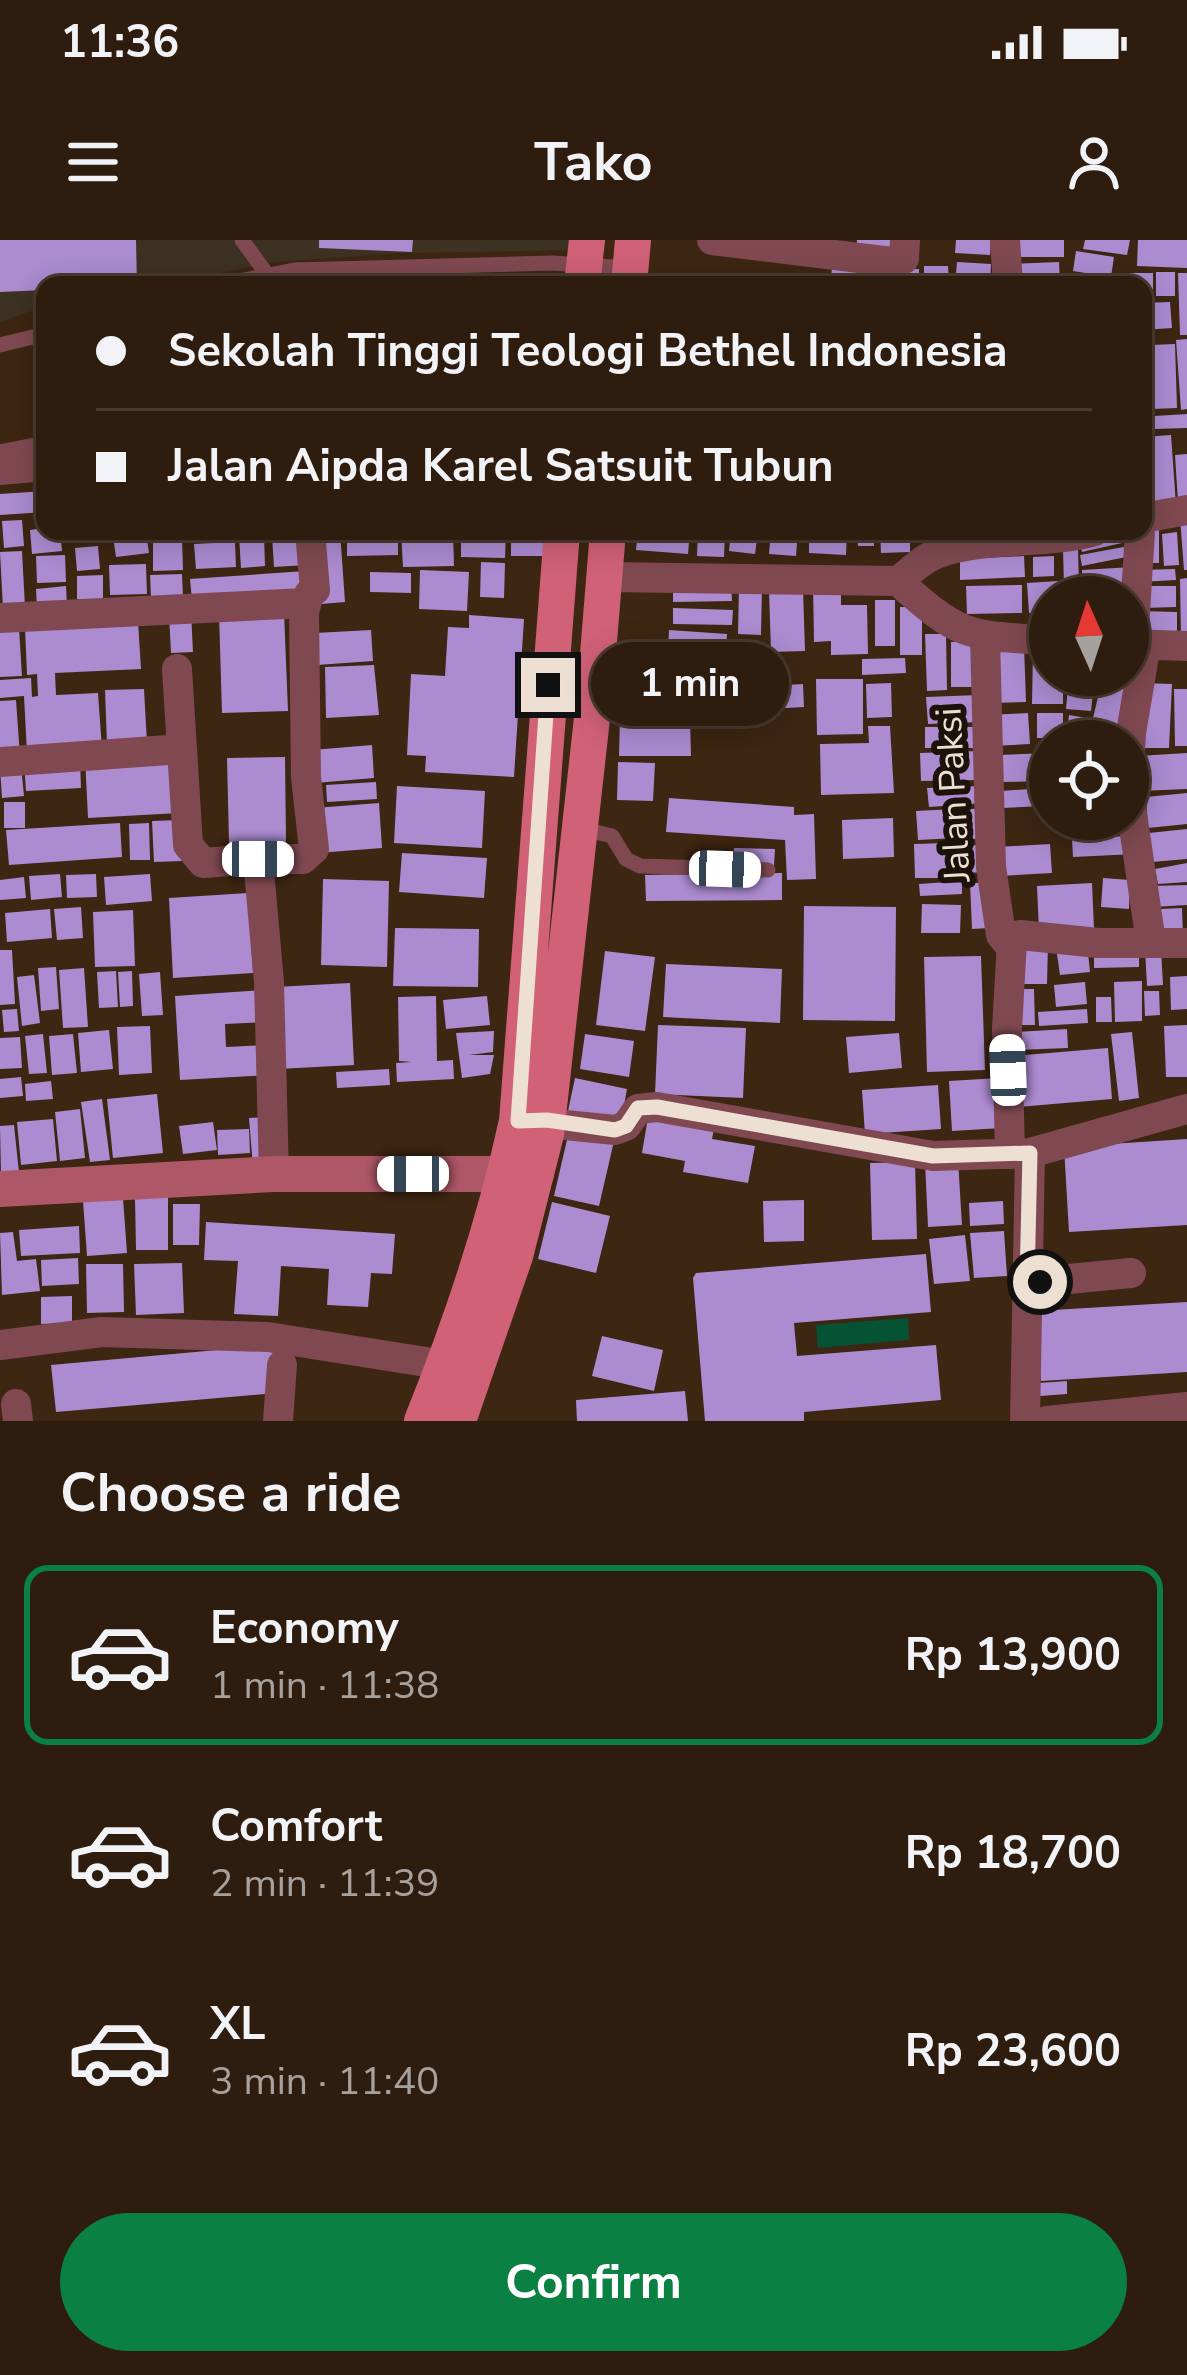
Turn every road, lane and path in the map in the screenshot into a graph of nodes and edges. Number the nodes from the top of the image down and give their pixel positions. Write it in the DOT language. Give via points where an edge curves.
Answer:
graph roads {
  1 [pos="242,240"];
  2 [pos="712,240"];
  3 [pos="904,240"];
  4 [pos="1005,240"];
  5 [pos="584,263"];
  6 [pos="631,264"];
  7 [pos="266,273"];
  8 [pos="258,276"];
  9 [pos="1007,276"];
  10 [pos="36,336"];
  11 [pos="0,345"];
  12 [pos="36,445"];
  13 [pos="0,452"];
  14 [pos="36,467"];
  15 [pos="0,470"];
  16 [pos="1187,511"];
  17 [pos="1152,517"];
  18 [pos="311,540"];
  19 [pos="562,540"];
  20 [pos="607,540"];
  21 [pos="971,540"];
  22 [pos="1140,540"];
  23 [pos="1138,576"];
  24 [pos="604,577"];
  25 [pos="898,581"];
  26 [pos="305,603"];
  27 [pos="0,618"];
  28 [pos="985,637"];
  29 [pos="1029,639"];
  30 [pos="1149,645"];
  31 [pos="1187,646"];
  32 [pos="177,669"];
  33 [pos="182,749"];
  34 [pos="0,762"];
  35 [pos="579,828"];
  36 [pos="1136,840"];
  37 [pos="258,859"];
  38 [pos="768,871"];
  39 [pos="1151,942"];
  40 [pos="1187,943"];
  41 [pos="1010,946"];
  42 [pos="1187,1109"];
  43 [pos="532,1121"];
  44 [pos="1020,1154"];
  45 [pos="274,1174"];
  46 [pos="521,1174"];
  47 [pos="0,1189"];
  48 [pos="1131,1273"];
  49 [pos="1027,1282"];
  50 [pos="0,1345"];
  51 [pos="282,1365"];
  52 [pos="445,1365"];
  53 [pos="1187,1407"];
  54 [pos="278,1421"];
  55 [pos="422,1421"];
  56 [pos="458,1421"];
  57 [pos="1025,1421"];
  58 [pos="1047,1421"];
  1 -- 7 [label="lane"];
  2 -- 3 [label="street" via="892,262 904,259"];
  4 -- 9 [label="street"];
  5 -- 6 [label="lane"];
  5 -- 7 [label="lane"];
  7 -- 8 [label="lane"];
  10 -- 11 [label="lane"];
  12 -- 13 [label="lane"];
  14 -- 15 [label="street"];
  16 -- 17 [label="street"];
  18 -- 26 [label="street" via="315,590"];
  19 -- 43 [label="main road"];
  20 -- 24 [label="main road"];
  21 -- 25 [label="street" via="931,555"];
  22 -- 23 [label="street"];
  24 -- 25 [label="street"];
  24 -- 35 [label="main road"];
  25 -- 28 [label="street" via="944,623"];
  26 -- 27 [label="street"];
  26 -- 37 [label="street" via="314,849 302,859"];
  28 -- 29 [label="street"];
  28 -- 41 [label="street, Jalan Paksi" via="992,867 1001,934"];
  30 -- 31 [label="street"];
  32 -- 33 [label="street"];
  33 -- 34 [label="street"];
  33 -- 37 [label="street" via="194,856"];
  35 -- 38 [label="lane" via="612,836 640,866"];
  35 -- 43 [label="main road"];
  36 -- 39 [label="street"];
  37 -- 45 [label="street"];
  39 -- 40 [label="street"];
  39 -- 41 [label="street" via="1020,935"];
  41 -- 44 [label="street, Jalan Paksi" via="1006,1029"];
  42 -- 44 [label="street"];
  43 -- 44 [label="street" via="615,1130 638,1108 657,1107 933,1156"];
  43 -- 46 [label="main road"];
  44 -- 49 [label="street, Jalan Paksi"];
  45 -- 46 [label="street"];
  45 -- 47 [label="street"];
  46 -- 52 [label="main road"];
  46 -- 56 [label="main road" via="515,1256"];
  48 -- 49 [label="street"];
  49 -- 57 [label="street, Jalan Paksi"];
  50 -- 52 [label="street" via="103,1332 268,1337"];
  51 -- 54 [label="street"];
  52 -- 55 [label="main road"];
  53 -- 58 [label="street"];
}
